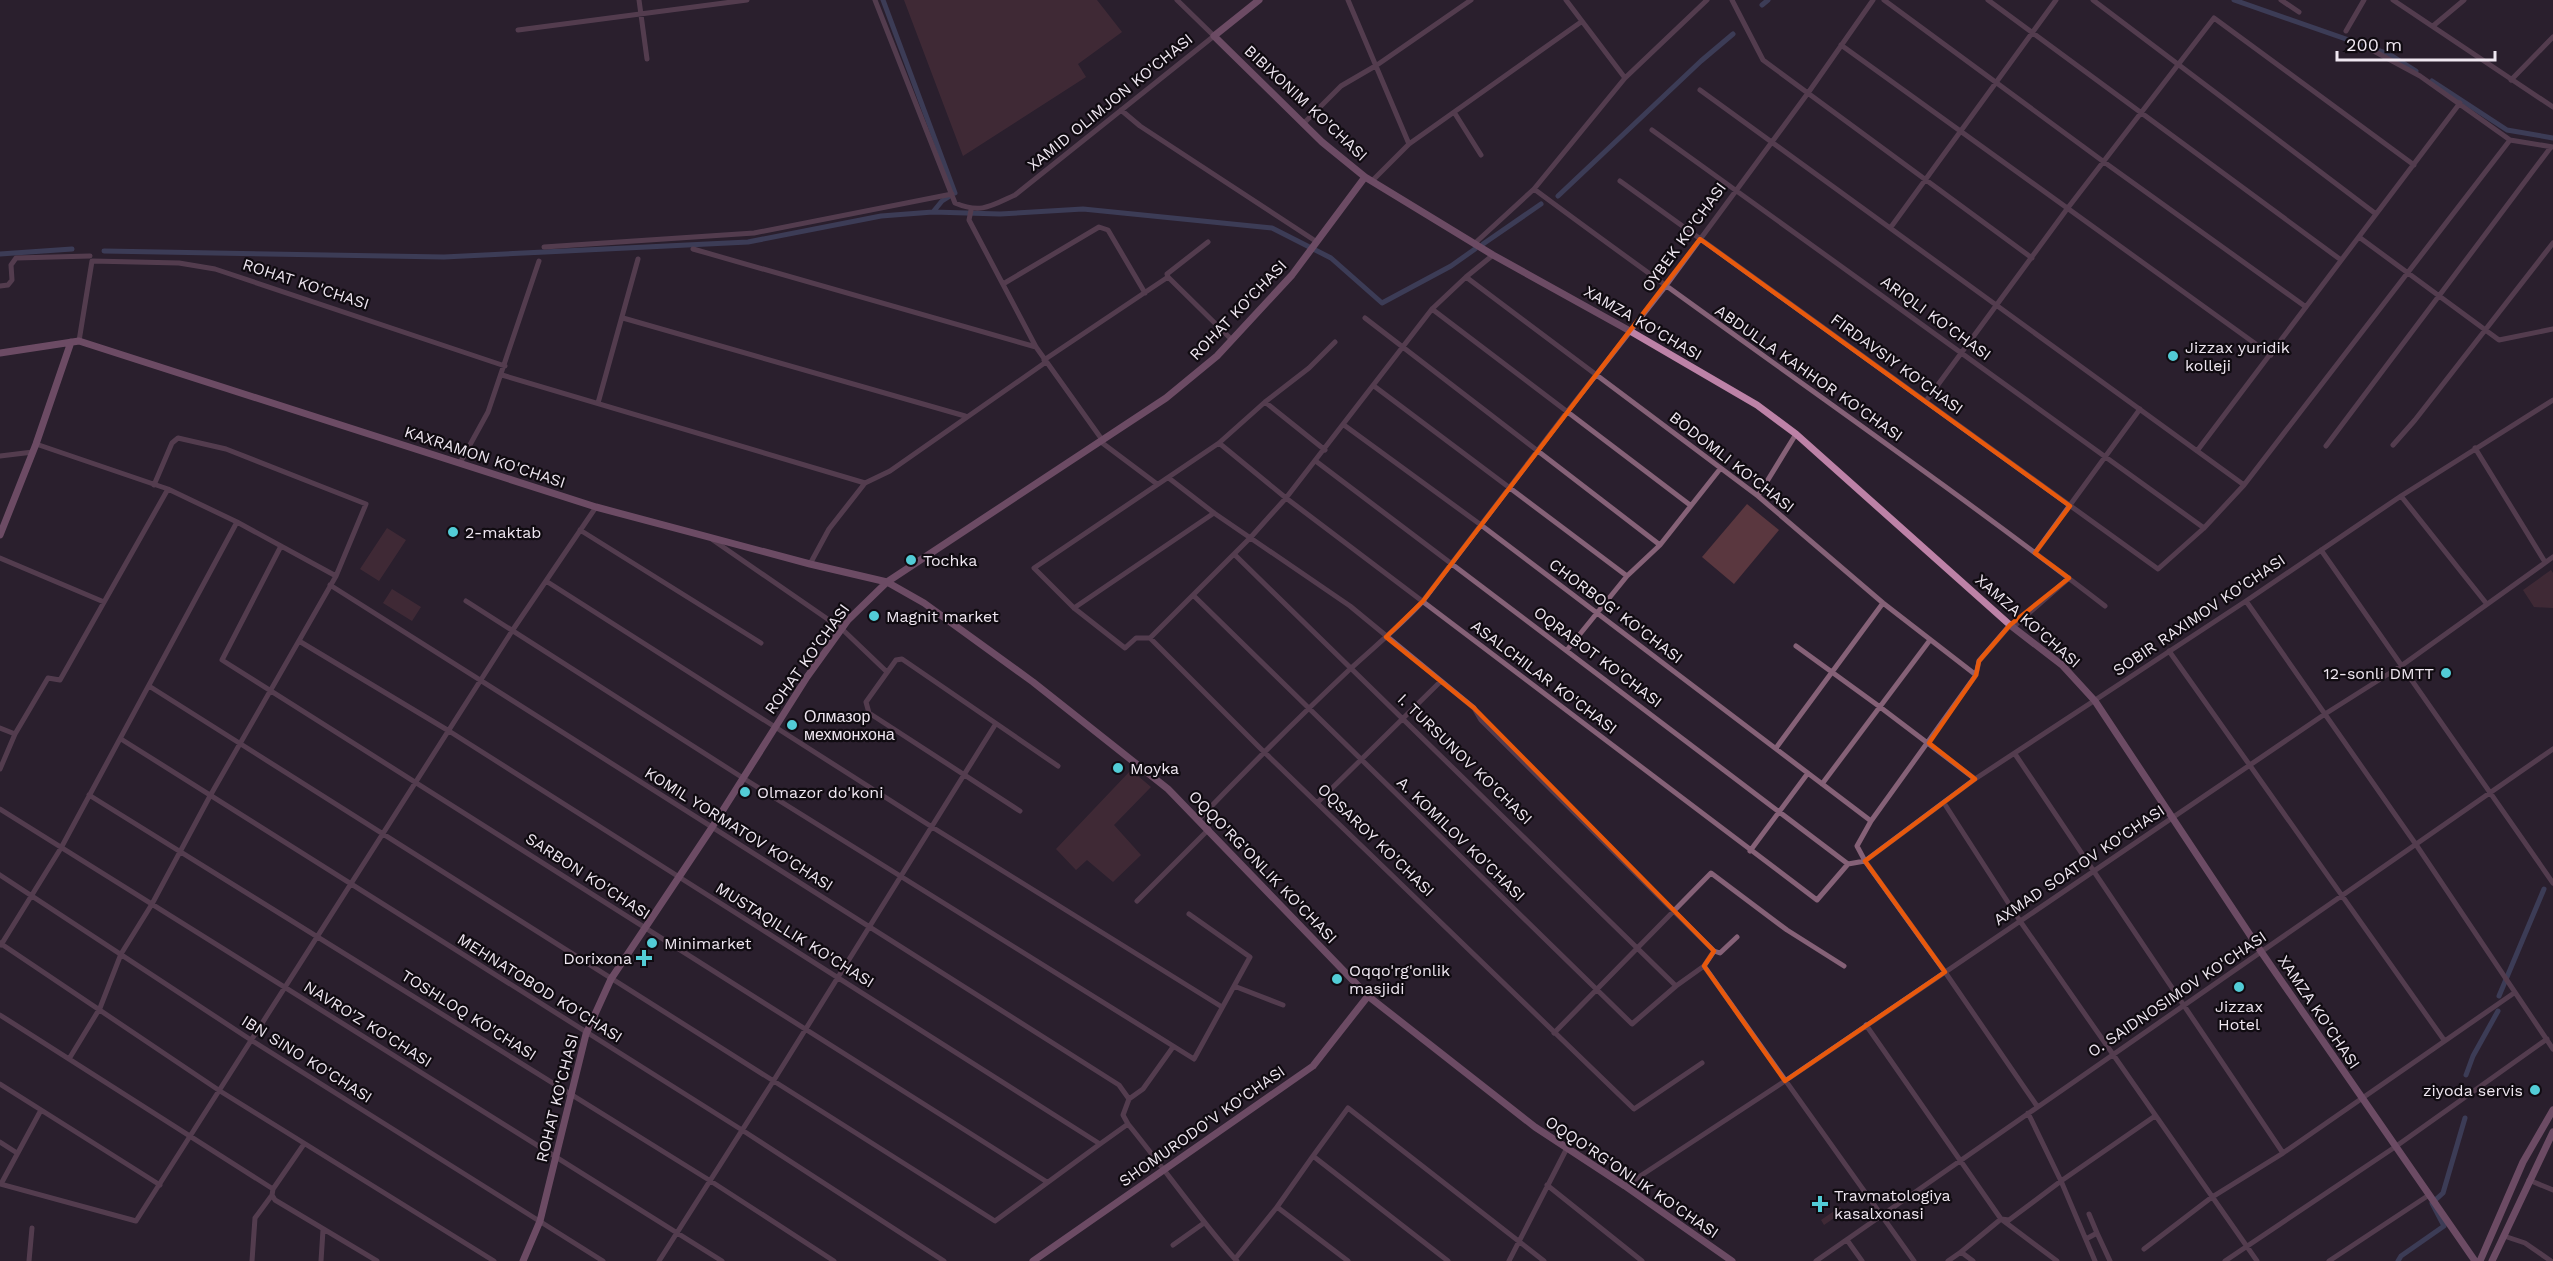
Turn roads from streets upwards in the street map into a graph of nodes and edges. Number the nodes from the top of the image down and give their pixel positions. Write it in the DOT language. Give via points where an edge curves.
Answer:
graph roads {
  1 [pos="639,0"];
  2 [pos="747,0"];
  3 [pos="875,0"];
  4 [pos="1177,0"];
  5 [pos="1259,0"];
  6 [pos="1348,0"];
  7 [pos="1471,0"];
  8 [pos="1566,0"];
  9 [pos="1707,0"];
  10 [pos="1732,0"];
  11 [pos="1874,0"];
  12 [pos="1884,0"];
  13 [pos="1988,0"];
  14 [pos="2056,0"];
  15 [pos="2093,0"];
  16 [pos="2281,0"];
  17 [pos="2364,0"];
  18 [pos="2393,0"];
  19 [pos="2464,0"];
  20 [pos="2299,12"];
  21 [pos="641,13"];
  22 [pos="1581,22"];
  23 [pos="2433,26"];
  24 [pos="518,30"];
  25 [pos="2346,32"];
  26 [pos="2032,33"];
  27 [pos="1214,36"];
  28 [pos="2553,37"];
  29 [pos="1841,45"];
  30 [pos="2370,49"];
  31 [pos="647,59"];
  32 [pos="1377,65"];
  33 [pos="2178,65"];
  34 [pos="1625,78"];
  35 [pos="2511,80"];
  36 [pos="1997,84"];
  37 [pos="1700,90"];
  38 [pos="1808,93"];
  39 [pos="2460,103"];
  40 [pos="2553,107"];
  41 [pos="1121,110"];
  42 [pos="1454,112"];
  43 [pos="2142,114"];
  44 [pos="1303,124"];
  45 [pos="1652,130"];
  46 [pos="1962,132"];
  47 [pos="2510,140"];
  48 [pos="1772,141"];
  49 [pos="1409,144"];
  50 [pos="2552,147"];
  51 [pos="1481,155"];
  52 [pos="2104,162"];
  53 [pos="2414,165"];
  54 [pos="1368,179"];
  55 [pos="1927,180"];
  56 [pos="1620,181"];
  57 [pos="1534,189"];
  58 [pos="1736,190"];
  59 [pos="952,194"];
  60 [pos="2067,209"];
  61 [pos="971,210"];
  62 [pos="2376,214"];
  63 [pos="1891,227"];
  64 [pos="2359,237"];
  65 [pos="1700,239"];
  66 [pos="1208,242"];
  67 [pos="1317,242"];
  68 [pos="2553,243"];
  69 [pos="1474,244"];
  70 [pos="544,247"];
  71 [pos="693,249"];
  72 [pos="1493,255"];
  73 [pos="2032,258"];
  74 [pos="91,259"];
  75 [pos="638,259"];
  76 [pos="2341,260"];
  77 [pos="539,261"];
  78 [pos="2408,274"];
  79 [pos="1168,277"];
  80 [pos="1466,277"];
  81 [pos="1003,284"];
  82 [pos="0,286"];
  83 [pos="1665,287"];
  84 [pos="1145,293"];
  85 [pos="2439,297"];
  86 [pos="1996,304"];
  87 [pos="2306,307"];
  88 [pos="1432,309"];
  89 [pos="622,318"];
  90 [pos="1365,318"];
  91 [pos="2486,330"];
  92 [pos="2553,330"];
  93 [pos="1630,331"];
  94 [pos="1232,340"];
  95 [pos="75,342"];
  96 [pos="1335,342"];
  97 [pos="1035,346"];
  98 [pos="1401,346"];
  99 [pos="1960,352"];
  100 [pos="0,353"];
  101 [pos="2271,355"];
  102 [pos="1045,361"];
  103 [pos="505,366"];
  104 [pos="1596,374"];
  105 [pos="502,375"];
  106 [pos="1374,386"];
  107 [pos="2553,400"];
  108 [pos="1926,401"];
  109 [pos="1265,402"];
  110 [pos="598,403"];
  111 [pos="2140,409"];
  112 [pos="1567,412"];
  113 [pos="965,417"];
  114 [pos="1344,425"];
  115 [pos="1796,434"];
  116 [pos="1102,441"];
  117 [pos="1219,443"];
  118 [pos="36,444"];
  119 [pos="2393,445"];
  120 [pos="2326,446"];
  121 [pos="2475,448"];
  122 [pos="1325,450"];
  123 [pos="1538,451"];
  124 [pos="2197,451"];
  125 [pos="33,452"];
  126 [pos="0,456"];
  127 [pos="2106,457"];
  128 [pos="1317,462"];
  129 [pos="460,463"];
  130 [pos="1720,469"];
  131 [pos="1170,479"];
  132 [pos="865,483"];
  133 [pos="1157,484"];
  134 [pos="154,485"];
  135 [pos="2244,485"];
  136 [pos="1509,488"];
  137 [pos="168,489"];
  138 [pos="1758,496"];
  139 [pos="2401,496"];
  140 [pos="1286,498"];
  141 [pos="1690,505"];
  142 [pos="2070,506"];
  143 [pos="596,507"];
  144 [pos="1214,513"];
  145 [pos="237,522"];
  146 [pos="1481,525"];
  147 [pos="2204,528"];
  148 [pos="580,530"];
  149 [pos="0,535"];
  150 [pos="709,537"];
  151 [pos="1251,537"];
  152 [pos="1660,545"];
  153 [pos="281,546"];
  154 [pos="2321,550"];
  155 [pos="2035,553"];
  156 [pos="1234,554"];
  157 [pos="2553,557"];
  158 [pos="0,558"];
  159 [pos="2545,562"];
  160 [pos="1452,563"];
  161 [pos="810,564"];
  162 [pos="336,576"];
  163 [pos="1627,576"];
  164 [pos="2069,578"];
  165 [pos="546,581"];
  166 [pos="887,582"];
  167 [pos="330,585"];
  168 [pos="1193,595"];
  169 [pos="466,601"];
  170 [pos="1423,601"];
  171 [pos="2246,601"];
  172 [pos="104,602"];
  173 [pos="1883,603"];
  174 [pos="2486,603"];
  175 [pos="2105,606"];
  176 [pos="1074,608"];
  177 [pos="1597,614"];
  178 [pos="2012,626"];
  179 [pos="842,629"];
  180 [pos="512,631"];
  181 [pos="1386,637"];
  182 [pos="1150,638"];
  183 [pos="1930,640"];
  184 [pos="299,641"];
  185 [pos="761,643"];
  186 [pos="1796,646"];
  187 [pos="1567,650"];
  188 [pos="2169,651"];
  189 [pos="2401,666"];
  190 [pos="1352,668"];
  191 [pos="887,672"];
  192 [pos="1833,673"];
  193 [pos="1976,675"];
  194 [pos="481,681"];
  195 [pos="1442,681"];
  196 [pos="149,687"];
  197 [pos="269,692"];
  198 [pos="2095,701"];
  199 [pos="1880,707"];
  200 [pos="1308,709"];
  201 [pos="2325,714"];
  202 [pos="1404,719"];
  203 [pos="995,725"];
  204 [pos="774,726"];
  205 [pos="0,728"];
  206 [pos="449,731"];
  207 [pos="15,734"];
  208 [pos="121,739"];
  209 [pos="1929,743"];
  210 [pos="240,745"];
  211 [pos="1776,748"];
  212 [pos="2553,749"];
  213 [pos="1264,751"];
  214 [pos="2015,754"];
  215 [pos="1361,761"];
  216 [pos="2251,765"];
  217 [pos="1058,766"];
  218 [pos="0,769"];
  219 [pos="1808,773"];
  220 [pos="964,774"];
  221 [pos="743,778"];
  222 [pos="1975,779"];
  223 [pos="416,782"];
  224 [pos="1822,784"];
  225 [pos="2491,794"];
  226 [pos="89,795"];
  227 [pos="210,796"];
  228 [pos="1318,802"];
  229 [pos="1944,803"];
  230 [pos="0,809"];
  231 [pos="1020,811"];
  232 [pos="1780,812"];
  233 [pos="2173,818"];
  234 [pos="1199,819"];
  235 [pos="1871,821"];
  236 [pos="932,827"];
  237 [pos="711,829"];
  238 [pos="1209,829"];
  239 [pos="383,835"];
  240 [pos="2417,846"];
  241 [pos="61,848"];
  242 [pos="182,851"];
  243 [pos="1750,851"];
  244 [pos="1865,861"];
  245 [pos="1848,864"];
  246 [pos="2094,871"];
  247 [pos="0,875"];
  248 [pos="901,876"];
  249 [pos="679,877"];
  250 [pos="2553,883"];
  251 [pos="351,885"];
  252 [pos="2343,896"];
  253 [pos="33,897"];
  254 [pos="1137,901"];
  255 [pos="152,904"];
  256 [pos="1674,910"];
  257 [pos="1189,914"];
  258 [pos="2020,921"];
  259 [pos="870,927"];
  260 [pos="645,929"];
  261 [pos="317,936"];
  262 [pos="1737,937"];
  263 [pos="0,945"];
  264 [pos="1638,946"];
  265 [pos="1714,951"];
  266 [pos="2262,953"];
  267 [pos="121,954"];
  268 [pos="1704,966"];
  269 [pos="1844,966"];
  270 [pos="1946,972"];
  271 [pos="838,977"];
  272 [pos="612,979"];
  273 [pos="1234,986"];
  274 [pos="1676,986"];
  275 [pos="285,988"];
  276 [pos="1596,989"];
  277 [pos="2514,993"];
  278 [pos="1368,996"];
  279 [pos="1283,1005"];
  280 [pos="2186,1005"];
  281 [pos="1222,1007"];
  282 [pos="100,1008"];
  283 [pos="0,1015"];
  284 [pos="1866,1025"];
  285 [pos="806,1029"];
  286 [pos="1554,1033"];
  287 [pos="586,1034"];
  288 [pos="251,1040"];
  289 [pos="2444,1040"];
  290 [pos="2547,1040"];
  291 [pos="1173,1047"];
  292 [pos="2553,1049"];
  293 [pos="2112,1054"];
  294 [pos="69,1059"];
  295 [pos="1702,1063"];
  296 [pos="774,1080"];
  297 [pos="1785,1081"];
  298 [pos="0,1084"];
  299 [pos="220,1091"];
  300 [pos="570,1094"];
  301 [pos="2361,1098"];
  302 [pos="1129,1099"];
  303 [pos="2037,1106"];
  304 [pos="41,1110"];
  305 [pos="2553,1110"];
  306 [pos="2028,1113"];
  307 [pos="2155,1116"];
  308 [pos="1128,1124"];
  309 [pos="742,1130"];
  310 [pos="2553,1133"];
  311 [pos="190,1137"];
  312 [pos="0,1142"];
  313 [pos="304,1144"];
  314 [pos="1100,1144"];
  315 [pos="2395,1147"];
  316 [pos="1567,1148"];
  317 [pos="17,1153"];
  318 [pos="2283,1153"];
  319 [pos="1312,1156"];
  320 [pos="557,1157"];
  321 [pos="1960,1161"];
  322 [pos="1164,1168"];
  323 [pos="709,1180"];
  324 [pos="2061,1180"];
  325 [pos="2529,1180"];
  326 [pos="1047,1182"];
  327 [pos="0,1184"];
  328 [pos="159,1185"];
  329 [pos="1547,1185"];
  330 [pos="1625,1186"];
  331 [pos="2553,1190"];
  332 [pos="273,1192"];
  333 [pos="2212,1197"];
  334 [pos="2432,1199"];
  335 [pos="1277,1207"];
  336 [pos="2089,1214"];
  337 [pos="1882,1215"];
  338 [pos="2001,1219"];
  339 [pos="540,1221"];
  340 [pos="1204,1223"];
  341 [pos="32,1228"];
  342 [pos="323,1230"];
  343 [pos="677,1232"];
  344 [pos="2097,1233"];
  345 [pos="2504,1236"];
  346 [pos="2086,1239"];
  347 [pos="1847,1240"];
  348 [pos="1518,1241"];
  349 [pos="1173,1245"];
  350 [pos="2247,1246"];
  351 [pos="2144,1249"];
  352 [pos="1961,1252"];
  353 [pos="944,1260"];
  354 [pos="1236,1260"];
  355 [pos="29,1261"];
  356 [pos="252,1261"];
  357 [pos="321,1261"];
  358 [pos="376,1261"];
  359 [pos="494,1261"];
  360 [pos="523,1261"];
  361 [pos="603,1261"];
  362 [pos="659,1261"];
  363 [pos="722,1261"];
  364 [pos="834,1261"];
  365 [pos="1033,1261"];
  366 [pos="1348,1261"];
  367 [pos="1448,1261"];
  368 [pos="1509,1261"];
  369 [pos="1544,1261"];
  370 [pos="1642,1261"];
  371 [pos="1732,1261"];
  372 [pos="1816,1261"];
  373 [pos="1862,1261"];
  374 [pos="1914,1261"];
  375 [pos="1948,1261"];
  376 [pos="1973,1261"];
  377 [pos="2057,1261"];
  378 [pos="2095,1261"];
  379 [pos="2110,1261"];
  380 [pos="2225,1261"];
  381 [pos="2257,1261"];
  382 [pos="2329,1261"];
  383 [pos="2475,1261"];
  384 [pos="2480,1261"];
  385 [pos="2492,1261"];
  386 [pos="2551,1261"];
  1 -- 21 [label="street"];
  2 -- 21 [label="street"];
  3 -- 59 [label="street"];
  4 -- 27 [label="street"];
  5 -- 27 [label="street, XAMID OLIMJON KO'CHASI"];
  6 -- 32 [label="street"];
  7 -- 32 [label="street"];
  8 -- 22 [label="street"];
  9 -- 34 [label="street"];
  10 -- 38 [label="street" via="1763,60"];
  11 -- 29 [label="street, OYBEK KO'CHASI"];
  12 -- 36 [label="street"];
  13 -- 26 [label="street"];
  14 -- 26 [label="street"];
  15 -- 33 [label="street"];
  16 -- 20 [label="street"];
  17 -- 25 [label="street"];
  18 -- 23 [label="street"];
  19 -- 23 [label="street"];
  21 -- 24 [label="street"];
  21 -- 31 [label="street"];
  22 -- 34 [label="street"];
  22 -- 42 [label="street"];
  23 -- 35 [label="street"];
  26 -- 36 [label="street"];
  26 -- 43 [label="street"];
  27 -- 41 [label="street, XAMID OLIMJON KO'CHASI"];
  27 -- 44 [label="street, BIBIXONIM KO'CHASI"];
  28 -- 35 [label="street"];
  29 -- 38 [label="street, OYBEK KO'CHASI"];
  29 -- 46 [label="street"];
  30 -- 39 [label="street"];
  32 -- 44 [label="street" via="1341,86"];
  32 -- 49 [label="street"];
  33 -- 43 [label="street"];
  33 -- 53 [label="street" via="2214,18"];
  33 -- 62 [label="street"];
  34 -- 57 [label="street"];
  35 -- 40 [label="street"];
  36 -- 46 [label="street"];
  36 -- 52 [label="street"];
  37 -- 48 [label="street"];
  38 -- 48 [label="street, OYBEK KO'CHASI"];
  38 -- 55 [label="street"];
  39 -- 47 [label="street"];
  39 -- 53 [label="street"];
  41 -- 61 [label="street, XAMID OLIMJON KO'CHASI" via="1015,195"];
  41 -- 67 [label="street"];
  42 -- 49 [label="street"];
  42 -- 51 [label="street"];
  43 -- 52 [label="street"];
  43 -- 76 [label="street"];
  44 -- 54 [label="street, BIBIXONIM KO'CHASI"];
  45 -- 58 [label="street, ARIQLI KO'CHASI"];
  46 -- 55 [label="street"];
  46 -- 60 [label="street"];
  47 -- 50 [label="street"];
  47 -- 78 [label="street"];
  48 -- 58 [label="street, OYBEK KO'CHASI"];
  48 -- 63 [label="street"];
  49 -- 54 [label="street"];
  50 -- 85 [label="street"];
  52 -- 60 [label="street"];
  52 -- 87 [label="street"];
  53 -- 62 [label="street"];
  54 -- 67 [label="street, ROHAT KO'CHASI"];
  54 -- 69 [label="street, BIBIXONIM KO'CHASI"];
  55 -- 63 [label="street"];
  55 -- 73 [label="street"];
  56 -- 65 [label="street, FIRDAVSIY KO'CHASI"];
  57 -- 69 [label="street"];
  57 -- 83 [label="street, ABDULLA KAHHOR KO'CHASI"];
  58 -- 65 [label="street, OYBEK KO'CHASI"];
  58 -- 99 [label="street, ARIQLI KO'CHASI"];
  59 -- 61 [label="street" via="955,203"];
  59 -- 70 [label="street" via="754,232"];
  60 -- 73 [label="street"];
  60 -- 101 [label="street"];
  61 -- 81 [label="street" via="969,220"];
  62 -- 64 [label="street"];
  63 -- 86 [label="street"];
  64 -- 76 [label="street"];
  64 -- 78 [label="street"];
  65 -- 83 [label="street, OYBEK KO'CHASI"];
  65 -- 108 [label="street, FIRDAVSIY KO'CHASI"];
  66 -- 79 [label="street"];
  67 -- 94 [label="street, ROHAT KO'CHASI"];
  68 -- 91 [label="street"];
  69 -- 72 [label="street, XAMZA KO'CHASI"];
  71 -- 97 [label="street"];
  72 -- 80 [label="street"];
  72 -- 93 [label="street, XAMZA KO'CHASI"];
  73 -- 86 [label="street"];
  74 -- 82 [label="street, ROHAT KO'CHASI" via="16,258 11,265 12,280"];
  74 -- 95 [label="street"];
  74 -- 103 [label="street, ROHAT KO'CHASI" via="179,263 215,269"];
  75 -- 89 [label="street"];
  76 -- 87 [label="street"];
  77 -- 103 [label="street"];
  78 -- 85 [label="street"];
  78 -- 135 [label="street"];
  79 -- 84 [label="street"];
  79 -- 94 [label="street"];
  80 -- 88 [label="street"];
  80 -- 104 [label="street, BODOMLI KO'CHASI"];
  81 -- 84 [label="street" via="1099,226 1104,227"];
  81 -- 97 [label="street"];
  83 -- 93 [label="street, OYBEK KO'CHASI"];
  83 -- 155 [label="street, ABDULLA KAHHOR KO'CHASI"];
  84 -- 102 [label="street"];
  85 -- 91 [label="street"];
  85 -- 120 [label="street"];
  86 -- 99 [label="street"];
  86 -- 111 [label="street"];
  87 -- 101 [label="street"];
  88 -- 98 [label="street"];
  88 -- 112 [label="street"];
  89 -- 110 [label="street"];
  89 -- 113 [label="street"];
  90 -- 98 [label="street"];
  91 -- 92 [label="street" via="2499,340"];
  91 -- 119 [label="street"];
  93 -- 104 [label="street, OYBEK KO'CHASI"];
  93 -- 115 [label="street, XAMZA KO'CHASI" via="1757,405"];
  94 -- 116 [label="street, ROHAT KO'CHASI" via="1167,398"];
  95 -- 100 [label="street"];
  95 -- 118 [label="street"];
  95 -- 129 [label="street, KAXRAMON KO'CHASI"];
  96 -- 109 [label="street"];
  97 -- 102 [label="street"];
  98 -- 106 [label="street"];
  98 -- 123 [label="street"];
  99 -- 108 [label="street"];
  99 -- 127 [label="street, ARIQLI KO'CHASI"];
  101 -- 124 [label="street"];
  102 -- 113 [label="street"];
  102 -- 116 [label="street"];
  103 -- 105 [label="street"];
  104 -- 112 [label="street, OYBEK KO'CHASI"];
  104 -- 130 [label="street, BODOMLI KO'CHASI"];
  105 -- 110 [label="street"];
  105 -- 129 [label="street" via="488,412"];
  106 -- 114 [label="street"];
  106 -- 136 [label="street"];
  107 -- 121 [label="street, SOBIR RAXIMOV KO'CHASI"];
  108 -- 142 [label="street, FIRDAVSIY KO'CHASI"];
  109 -- 117 [label="street"];
  109 -- 122 [label="street"];
  110 -- 132 [label="street"];
  111 -- 124 [label="street"];
  111 -- 127 [label="street"];
  112 -- 123 [label="street, OYBEK KO'CHASI"];
  112 -- 141 [label="street"];
  113 -- 132 [label="street" via="890,471"];
  114 -- 122 [label="street"];
  114 -- 146 [label="street, CHORBOG' KO'CHASI"];
  115 -- 138 [label="street"];
  115 -- 178 [label="street, XAMZA KO'CHASI"];
  116 -- 133 [label="street"];
  116 -- 166 [label="street, ROHAT KO'CHASI"];
  117 -- 131 [label="street"];
  117 -- 140 [label="street, ASALCHILAR KO'CHASI"];
  118 -- 125 [label="street"];
  118 -- 134 [label="street"];
  121 -- 139 [label="street, SOBIR RAXIMOV KO'CHASI"];
  121 -- 159 [label="street"];
  122 -- 128 [label="street"];
  123 -- 136 [label="street, OYBEK KO'CHASI"];
  123 -- 152 [label="street"];
  124 -- 135 [label="street"];
  125 -- 126 [label="street"];
  125 -- 149 [label="street"];
  127 -- 142 [label="street"];
  127 -- 147 [label="street, ARIQLI KO'CHASI"];
  128 -- 140 [label="street"];
  128 -- 160 [label="street, OQRABOT KO'CHASI"];
  129 -- 143 [label="street, KAXRAMON KO'CHASI"];
  130 -- 138 [label="street, BODOMLI KO'CHASI"];
  130 -- 141 [label="street"];
  131 -- 133 [label="street"];
  131 -- 144 [label="street"];
  132 -- 161 [label="street" via="829,529"];
  133 -- 176 [label="street" via="1034,568"];
  134 -- 137 [label="street"];
  134 -- 162 [label="street" via="172,443 186,438 225,449 366,504"];
  135 -- 147 [label="street"];
  136 -- 146 [label="street, OYBEK KO'CHASI"];
  136 -- 163 [label="street"];
  137 -- 145 [label="street"];
  137 -- 172 [label="street"];
  138 -- 173 [label="street, BODOMLI KO'CHASI"];
  139 -- 154 [label="street, SOBIR RAXIMOV KO'CHASI"];
  139 -- 174 [label="street"];
  140 -- 151 [label="street"];
  140 -- 170 [label="street, ASALCHILAR KO'CHASI"];
  141 -- 152 [label="street"];
  142 -- 147 [label="street, FIRDAVSIY KO'CHASI" via="2158,569"];
  142 -- 155 [label="street"];
  143 -- 148 [label="street"];
  143 -- 150 [label="street, KAXRAMON KO'CHASI"];
  144 -- 151 [label="street"];
  144 -- 176 [label="street"];
  145 -- 153 [label="street"];
  145 -- 196 [label="street"];
  146 -- 160 [label="street, OYBEK KO'CHASI"];
  146 -- 177 [label="street, CHORBOG' KO'CHASI"];
  148 -- 165 [label="street"];
  148 -- 185 [label="street"];
  150 -- 161 [label="street, KAXRAMON KO'CHASI"];
  150 -- 179 [label="street"];
  151 -- 156 [label="street"];
  151 -- 181 [label="street" via="1350,606"];
  152 -- 163 [label="street"];
  153 -- 162 [label="street"];
  153 -- 197 [label="street, SARBON KO'CHASI" via="222,660"];
  154 -- 171 [label="street, SOBIR RAXIMOV KO'CHASI"];
  154 -- 189 [label="street"];
  155 -- 164 [label="street, ABDULLA KAHHOR KO'CHASI"];
  156 -- 168 [label="street"];
  156 -- 190 [label="street, I. TURSUNOV KO'CHASI"];
  157 -- 159 [label="street, AXMAD SOATOV KO'CHASI"];
  158 -- 172 [label="street"];
  159 -- 174 [label="street, AXMAD SOATOV KO'CHASI"];
  160 -- 170 [label="street, OYBEK KO'CHASI"];
  160 -- 187 [label="street, OQRABOT KO'CHASI"];
  161 -- 166 [label="street, KAXRAMON KO'CHASI"];
  162 -- 167 [label="street"];
  163 -- 177 [label="street"];
  164 -- 175 [label="street, ABDULLA KAHHOR KO'CHASI"];
  164 -- 178 [label="street"];
  165 -- 180 [label="street"];
  165 -- 204 [label="street"];
  166 -- 179 [label="street, ROHAT KO'CHASI"];
  166 -- 234 [label="street, OQQO'RG'ONLIK KO'CHASI" via="924,603 1033,682 1168,789"];
  167 -- 184 [label="street"];
  167 -- 194 [label="street, KOMIL YORMATOV KO'CHASI"];
  168 -- 182 [label="street"];
  168 -- 200 [label="street, A. KOMILOV KO'CHASI"];
  169 -- 180 [label="street"];
  170 -- 181 [label="street, OYBEK KO'CHASI"];
  170 -- 243 [label="street, ASALCHILAR KO'CHASI"];
  171 -- 188 [label="street, SOBIR RAXIMOV KO'CHASI"];
  171 -- 201 [label="street"];
  172 -- 207 [label="street" via="60,680 48,678"];
  173 -- 183 [label="street, BODOMLI KO'CHASI"];
  173 -- 192 [label="street"];
  174 -- 189 [label="street, AXMAD SOATOV KO'CHASI"];
  176 -- 182 [label="street" via="1125,648 1136,638"];
  177 -- 187 [label="street"];
  177 -- 211 [label="street, CHORBOG' KO'CHASI"];
  178 -- 193 [label="street" via="1979,661"];
  178 -- 198 [label="street, XAMZA KO'CHASI" via="2061,665"];
  179 -- 191 [label="street"];
  179 -- 204 [label="street, ROHAT KO'CHASI"];
  180 -- 194 [label="street"];
  180 -- 221 [label="street"];
  181 -- 190 [label="street, OYBEK KO'CHASI"];
  181 -- 195 [label="street"];
  182 -- 213 [label="street, OQSAROY KO'CHASI"];
  183 -- 193 [label="street, BODOMLI KO'CHASI"];
  183 -- 199 [label="street"];
  184 -- 197 [label="street"];
  184 -- 206 [label="street, MUSTAQILLIK KO'CHASI"];
  186 -- 192 [label="street"];
  187 -- 232 [label="street, OQRABOT KO'CHASI"];
  188 -- 198 [label="street, SOBIR RAXIMOV KO'CHASI"];
  188 -- 216 [label="street"];
  189 -- 201 [label="street, AXMAD SOATOV KO'CHASI"];
  189 -- 225 [label="street"];
  190 -- 200 [label="street, OYBEK KO'CHASI"];
  190 -- 202 [label="street, I. TURSUNOV KO'CHASI"];
  191 -- 203 [label="street" via="896,660 902,659"];
  191 -- 220 [label="street" via="866,702 869,713"];
  192 -- 199 [label="street"];
  192 -- 211 [label="street"];
  193 -- 209 [label="street"];
  194 -- 206 [label="street"];
  194 -- 237 [label="street, KOMIL YORMATOV KO'CHASI"];
  195 -- 202 [label="street"];
  195 -- 256 [label="street" via="1474,708 1480,720"];
  196 -- 208 [label="street"];
  196 -- 210 [label="street"];
  197 -- 210 [label="street"];
  197 -- 223 [label="street, SARBON KO'CHASI"];
  198 -- 214 [label="street, SOBIR RAXIMOV KO'CHASI"];
  198 -- 233 [label="street, XAMZA KO'CHASI"];
  199 -- 209 [label="street"];
  199 -- 224 [label="street"];
  200 -- 213 [label="street, OYBEK KO'CHASI"];
  200 -- 215 [label="street, A. KOMILOV KO'CHASI"];
  201 -- 216 [label="street, AXMAD SOATOV KO'CHASI"];
  201 -- 240 [label="street"];
  202 -- 215 [label="street"];
  202 -- 264 [label="street, I. TURSUNOV KO'CHASI"];
  203 -- 217 [label="street"];
  203 -- 220 [label="street"];
  204 -- 221 [label="street, ROHAT KO'CHASI"];
  204 -- 236 [label="street"];
  205 -- 207 [label="street"];
  206 -- 223 [label="street"];
  206 -- 249 [label="street, MUSTAQILLIK KO'CHASI"];
  207 -- 218 [label="street"];
  208 -- 226 [label="street"];
  208 -- 227 [label="street, MEHNATOBOD KO'CHASI"];
  209 -- 222 [label="street"];
  209 -- 235 [label="street"];
  210 -- 227 [label="street"];
  210 -- 239 [label="street"];
  211 -- 219 [label="street, CHORBOG' KO'CHASI"];
  212 -- 225 [label="street, O. SAIDNOSIMOV KO'CHASI"];
  213 -- 228 [label="street, OQSAROY KO'CHASI"];
  213 -- 234 [label="street, OYBEK KO'CHASI"];
  214 -- 222 [label="street, SOBIR RAXIMOV KO'CHASI"];
  214 -- 246 [label="street"];
  215 -- 228 [label="street"];
  215 -- 276 [label="street, A. KOMILOV KO'CHASI"];
  216 -- 233 [label="street, AXMAD SOATOV KO'CHASI"];
  216 -- 252 [label="street"];
  219 -- 224 [label="street, CHORBOG' KO'CHASI"];
  219 -- 232 [label="street"];
  220 -- 231 [label="street"];
  220 -- 236 [label="street"];
  221 -- 237 [label="street, ROHAT KO'CHASI"];
  221 -- 248 [label="street"];
  222 -- 229 [label="street, SOBIR RAXIMOV KO'CHASI"];
  223 -- 239 [label="street"];
  223 -- 260 [label="street, SARBON KO'CHASI"];
  224 -- 235 [label="street, CHORBOG' KO'CHASI"];
  225 -- 240 [label="street, O. SAIDNOSIMOV KO'CHASI"];
  225 -- 250 [label="street"];
  226 -- 241 [label="street"];
  226 -- 242 [label="street, TOSHLOQ KO'CHASI"];
  227 -- 242 [label="street"];
  227 -- 251 [label="street, MEHNATOBOD KO'CHASI"];
  228 -- 286 [label="street, OQSAROY KO'CHASI"];
  229 -- 244 [label="street, SOBIR RAXIMOV KO'CHASI"];
  229 -- 258 [label="street"];
  230 -- 241 [label="street, NAVRO'Z KO'CHASI"];
  232 -- 243 [label="street"];
  232 -- 245 [label="street, OQRABOT KO'CHASI"];
  233 -- 246 [label="street, AXMAD SOATOV KO'CHASI"];
  233 -- 266 [label="street, XAMZA KO'CHASI"];
  234 -- 238 [label="street, OQQO'RG'ONLIK KO'CHASI"];
  235 -- 244 [label="street" via="1857,846"];
  236 -- 248 [label="street"];
  236 -- 281 [label="street"];
  237 -- 249 [label="street, ROHAT KO'CHASI"];
  237 -- 259 [label="street, KOMIL YORMATOV KO'CHASI"];
  238 -- 254 [label="street"];
  238 -- 278 [label="street, OQQO'RG'ONLIK KO'CHASI"];
  239 -- 251 [label="street"];
  239 -- 272 [label="street"];
  240 -- 252 [label="street, O. SAIDNOSIMOV KO'CHASI"];
  240 -- 277 [label="street"];
  241 -- 253 [label="street"];
  241 -- 255 [label="street, NAVRO'Z KO'CHASI"];
  242 -- 255 [label="street"];
  242 -- 261 [label="street, TOSHLOQ KO'CHASI"];
  243 -- 245 [label="street, ASALCHILAR KO'CHASI" via="1817,900"];
  244 -- 245 [label="street"];
  244 -- 270 [label="street"];
  246 -- 258 [label="street, AXMAD SOATOV KO'CHASI"];
  246 -- 280 [label="street"];
  247 -- 253 [label="street, IBN SINO KO'CHASI"];
  248 -- 259 [label="street"];
  248 -- 291 [label="street"];
  249 -- 260 [label="street, ROHAT KO'CHASI"];
  249 -- 271 [label="street, MUSTAQILLIK KO'CHASI"];
  251 -- 261 [label="street"];
  251 -- 287 [label="street, MEHNATOBOD KO'CHASI"];
  252 -- 266 [label="street, O. SAIDNOSIMOV KO'CHASI"];
  252 -- 289 [label="street"];
  253 -- 263 [label="street"];
  253 -- 267 [label="street, IBN SINO KO'CHASI"];
  255 -- 267 [label="street"];
  255 -- 275 [label="street, NAVRO'Z KO'CHASI"];
  256 -- 264 [label="street"];
  256 -- 265 [label="street"];
  256 -- 269 [label="street" via="1711,873 1787,930"];
  257 -- 273 [label="street" via="1250,957"];
  258 -- 270 [label="street, AXMAD SOATOV KO'CHASI"];
  258 -- 293 [label="street"];
  259 -- 271 [label="street"];
  259 -- 302 [label="street, KOMIL YORMATOV KO'CHASI" via="1119,1085"];
  260 -- 272 [label="street, ROHAT KO'CHASI"];
  260 -- 285 [label="street, SARBON KO'CHASI"];
  261 -- 275 [label="street"];
  261 -- 300 [label="street, TOSHLOQ KO'CHASI"];
  262 -- 265 [label="street" via="1720,953"];
  263 -- 282 [label="street"];
  264 -- 274 [label="street, I. TURSUNOV KO'CHASI"];
  264 -- 276 [label="street"];
  265 -- 268 [label="street, A. KOMILOV KO'CHASI"];
  266 -- 280 [label="street, O. SAIDNOSIMOV KO'CHASI"];
  266 -- 301 [label="street, XAMZA KO'CHASI"];
  267 -- 282 [label="street"];
  267 -- 288 [label="street, IBN SINO KO'CHASI"];
  268 -- 274 [label="street, A. KOMILOV KO'CHASI"];
  268 -- 297 [label="street"];
  270 -- 284 [label="street, AXMAD SOATOV KO'CHASI"];
  270 -- 303 [label="street"];
  271 -- 285 [label="street"];
  271 -- 314 [label="street, MUSTAQILLIK KO'CHASI"];
  272 -- 287 [label="street, ROHAT KO'CHASI"];
  272 -- 296 [label="street"];
  273 -- 279 [label="street"];
  273 -- 281 [label="street"];
  274 -- 276 [label="street, A. KOMILOV KO'CHASI" via="1632,1024"];
  275 -- 288 [label="street"];
  275 -- 320 [label="street, NAVRO'Z KO'CHASI"];
  276 -- 286 [label="street"];
  277 -- 289 [label="street"];
  277 -- 290 [label="street"];
  278 -- 316 [label="street, OQQO'RG'ONLIK KO'CHASI"];
  278 -- 322 [label="street, SHOMURODO'V KO'CHASI" via="1313,1066"];
  280 -- 293 [label="street, O. SAIDNOSIMOV KO'CHASI"];
  280 -- 318 [label="street"];
  281 -- 291 [label="street" via="1194,1059"];
  282 -- 294 [label="street"];
  282 -- 299 [label="street"];
  283 -- 294 [label="street"];
  284 -- 297 [label="street, AXMAD SOATOV KO'CHASI"];
  284 -- 321 [label="street"];
  285 -- 296 [label="street"];
  285 -- 326 [label="street, SARBON KO'CHASI"];
  286 -- 295 [label="street, OQSAROY KO'CHASI" via="1634,1109"];
  287 -- 300 [label="street, ROHAT KO'CHASI"];
  287 -- 309 [label="street, MEHNATOBOD KO'CHASI"];
  288 -- 299 [label="street"];
  288 -- 339 [label="street, IBN SINO KO'CHASI"];
  289 -- 301 [label="street"];
  290 -- 292 [label="street"];
  290 -- 315 [label="street"];
  291 -- 302 [label="street" via="1143,1089"];
  293 -- 303 [label="street, O. SAIDNOSIMOV KO'CHASI"];
  293 -- 307 [label="street"];
  294 -- 311 [label="street"];
  296 -- 309 [label="street"];
  296 -- 326 [label="street" via="995,1221"];
  297 -- 330 [label="street, AXMAD SOATOV KO'CHASI"];
  297 -- 337 [label="street"];
  298 -- 304 [label="street"];
  299 -- 311 [label="street"];
  299 -- 313 [label="street"];
  300 -- 320 [label="street, ROHAT KO'CHASI"];
  300 -- 323 [label="street, TOSHLOQ KO'CHASI"];
  301 -- 315 [label="street, XAMZA KO'CHASI"];
  301 -- 318 [label="street"];
  302 -- 308 [label="street" via="1123,1115"];
  303 -- 306 [label="street, O. SAIDNOSIMOV KO'CHASI"];
  304 -- 317 [label="street"];
  304 -- 328 [label="street"];
  305 -- 384 [label="street" via="2523,1162"];
  306 -- 321 [label="street, O. SAIDNOSIMOV KO'CHASI"];
  306 -- 324 [label="street"];
  307 -- 324 [label="street"];
  307 -- 333 [label="street"];
  308 -- 314 [label="street"];
  308 -- 322 [label="street"];
  309 -- 323 [label="street"];
  309 -- 353 [label="street, MEHNATOBOD KO'CHASI"];
  310 -- 325 [label="street"];
  311 -- 328 [label="street"];
  311 -- 332 [label="street"];
  312 -- 317 [label="street"];
  313 -- 332 [label="street"];
  313 -- 359 [label="street"];
  314 -- 326 [label="street"];
  315 -- 334 [label="street, XAMZA KO'CHASI"];
  315 -- 350 [label="street"];
  316 -- 329 [label="street"];
  316 -- 330 [label="street, OQQO'RG'ONLIK KO'CHASI"];
  317 -- 327 [label="street"];
  318 -- 333 [label="street"];
  319 -- 335 [label="street"];
  319 -- 348 [label="street" via="1348,1108"];
  319 -- 367 [label="street"];
  320 -- 339 [label="street, ROHAT KO'CHASI"];
  320 -- 343 [label="street, NAVRO'Z KO'CHASI"];
  321 -- 337 [label="street, O. SAIDNOSIMOV KO'CHASI"];
  321 -- 338 [label="street"];
  322 -- 340 [label="street"];
  322 -- 365 [label="street, SHOMURODO'V KO'CHASI"];
  323 -- 343 [label="street"];
  323 -- 364 [label="street, TOSHLOQ KO'CHASI"];
  324 -- 338 [label="street" via="2009,1220"];
  324 -- 346 [label="street"];
  325 -- 331 [label="street"];
  325 -- 345 [label="street"];
  327 -- 328 [label="street" via="136,1221"];
  329 -- 348 [label="street"];
  329 -- 370 [label="street"];
  330 -- 371 [label="street, OQQO'RG'ONLIK KO'CHASI"];
  332 -- 342 [label="street" via="275,1200"];
  332 -- 356 [label="street" via="255,1218"];
  333 -- 350 [label="street"];
  333 -- 351 [label="street"];
  334 -- 382 [label="street"];
  334 -- 383 [label="street, XAMZA KO'CHASI"];
  335 -- 354 [label="street"];
  335 -- 366 [label="street"];
  336 -- 344 [label="street"];
  337 -- 347 [label="street, O. SAIDNOSIMOV KO'CHASI"];
  337 -- 374 [label="street"];
  338 -- 352 [label="street"];
  338 -- 377 [label="street"];
  339 -- 360 [label="street, ROHAT KO'CHASI"];
  339 -- 361 [label="street, IBN SINO KO'CHASI"];
  340 -- 349 [label="street"];
  340 -- 354 [label="street"];
  341 -- 355 [label="street"];
  342 -- 357 [label="street"];
  342 -- 358 [label="street"];
  343 -- 362 [label="street"];
  343 -- 363 [label="street, NAVRO'Z KO'CHASI"];
  344 -- 346 [label="street"];
  344 -- 379 [label="street"];
  345 -- 385 [label="street"];
  345 -- 386 [label="street" via="2525,1243"];
  346 -- 378 [label="street"];
  347 -- 372 [label="street, O. SAIDNOSIMOV KO'CHASI"];
  347 -- 373 [label="street"];
  348 -- 368 [label="street"];
  348 -- 369 [label="street"];
  350 -- 380 [label="street"];
  350 -- 381 [label="street"];
  352 -- 375 [label="street"];
  352 -- 376 [label="street"];
}
